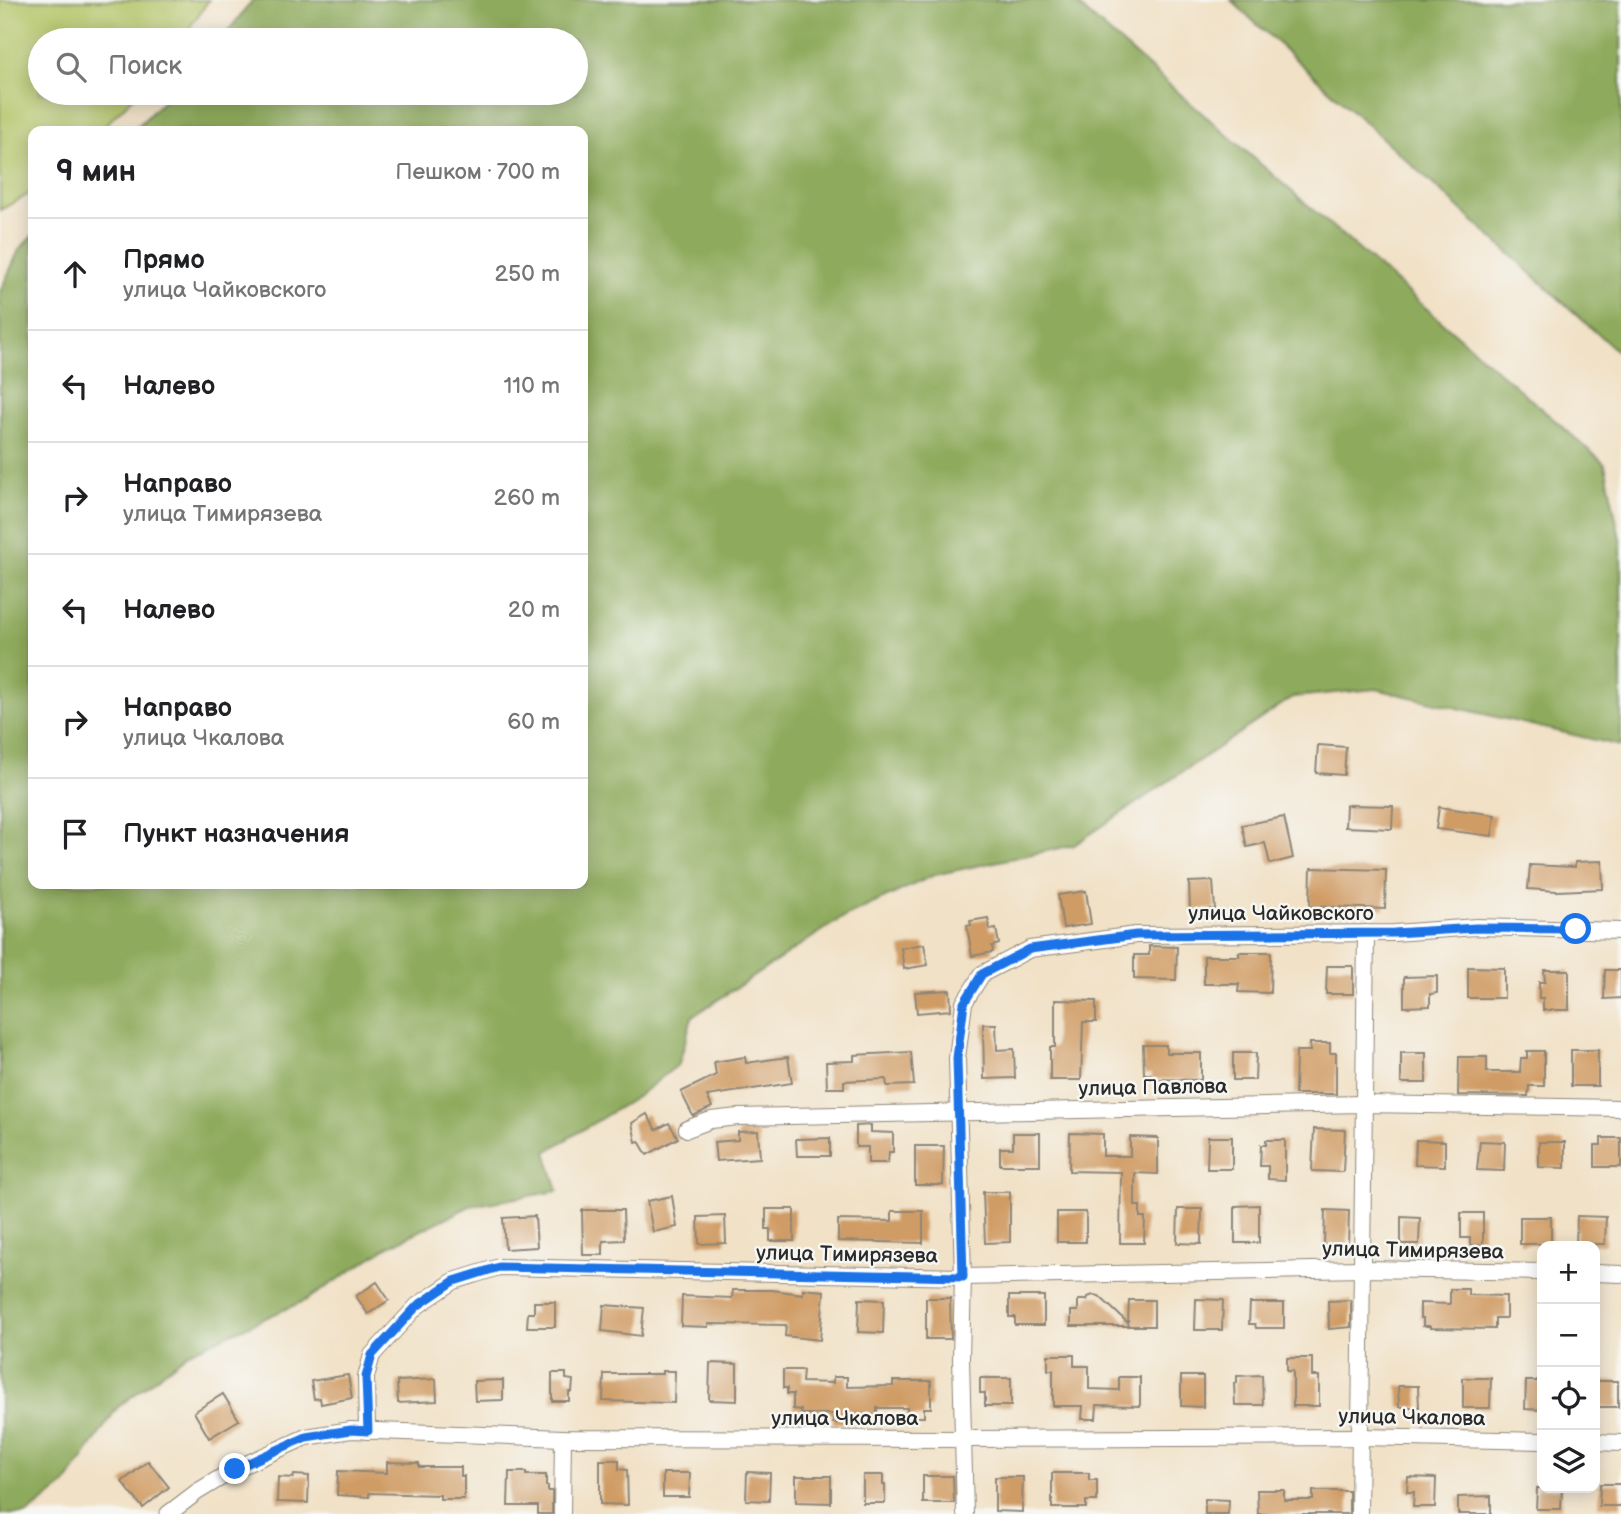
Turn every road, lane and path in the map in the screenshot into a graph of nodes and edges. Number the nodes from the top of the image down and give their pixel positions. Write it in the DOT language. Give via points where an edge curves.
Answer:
graph roads {
  1 [pos="1621,931"];
  2 [pos="1366,933"];
  3 [pos="1364,1104"];
  4 [pos="1621,1108"];
  5 [pos="960,1113"];
  6 [pos="687,1129"];
  7 [pos="1362,1269"];
  8 [pos="1537,1272"];
  9 [pos="1600,1273"];
  10 [pos="1621,1274"];
  11 [pos="963,1277"];
  12 [pos="368,1431"];
  13 [pos="1360,1437"];
  14 [pos="563,1438"];
  15 [pos="965,1439"];
  16 [pos="1537,1441"];
  17 [pos="1600,1442"];
  18 [pos="1621,1443"];
  19 [pos="168,1514"];
  20 [pos="562,1514"];
  21 [pos="965,1514"];
  22 [pos="1359,1514"];
  1 -- 2 [label="street, улица Чайковского" via="1476,928"];
  2 -- 3 [label="street"];
  2 -- 5 [label="street, улица Чайковского" via="1136,935 1030,949 982,974 964,1003 957,1058"];
  3 -- 4 [label="street, улица Павлова"];
  3 -- 5 [label="street, улица Павлова"];
  3 -- 7 [label="street"];
  5 -- 6 [label="street, улица Павлова" via="738,1117"];
  5 -- 11 [label="street"];
  7 -- 8 [label="street, улица Тимирязева"];
  7 -- 11 [label="street, улица Тимирязева"];
  7 -- 13 [label="street"];
  9 -- 10 [label="street"];
  11 -- 12 [label="street, улица Тимирязева" via="499,1267 454,1281 417,1306 372,1355 366,1377"];
  11 -- 15 [label="street"];
  12 -- 14 [label="street, улица Чкалова"];
  12 -- 19 [label="street, улица Чкалова" via="306,1437 235,1469"];
  13 -- 15 [label="street, улица Чкалова"];
  13 -- 16 [label="street, улица Чкалова"];
  13 -- 22 [label="street"];
  14 -- 15 [label="street, улица Чкалова"];
  14 -- 20 [label="street"];
  15 -- 21 [label="street"];
  17 -- 18 [label="street"];
}
